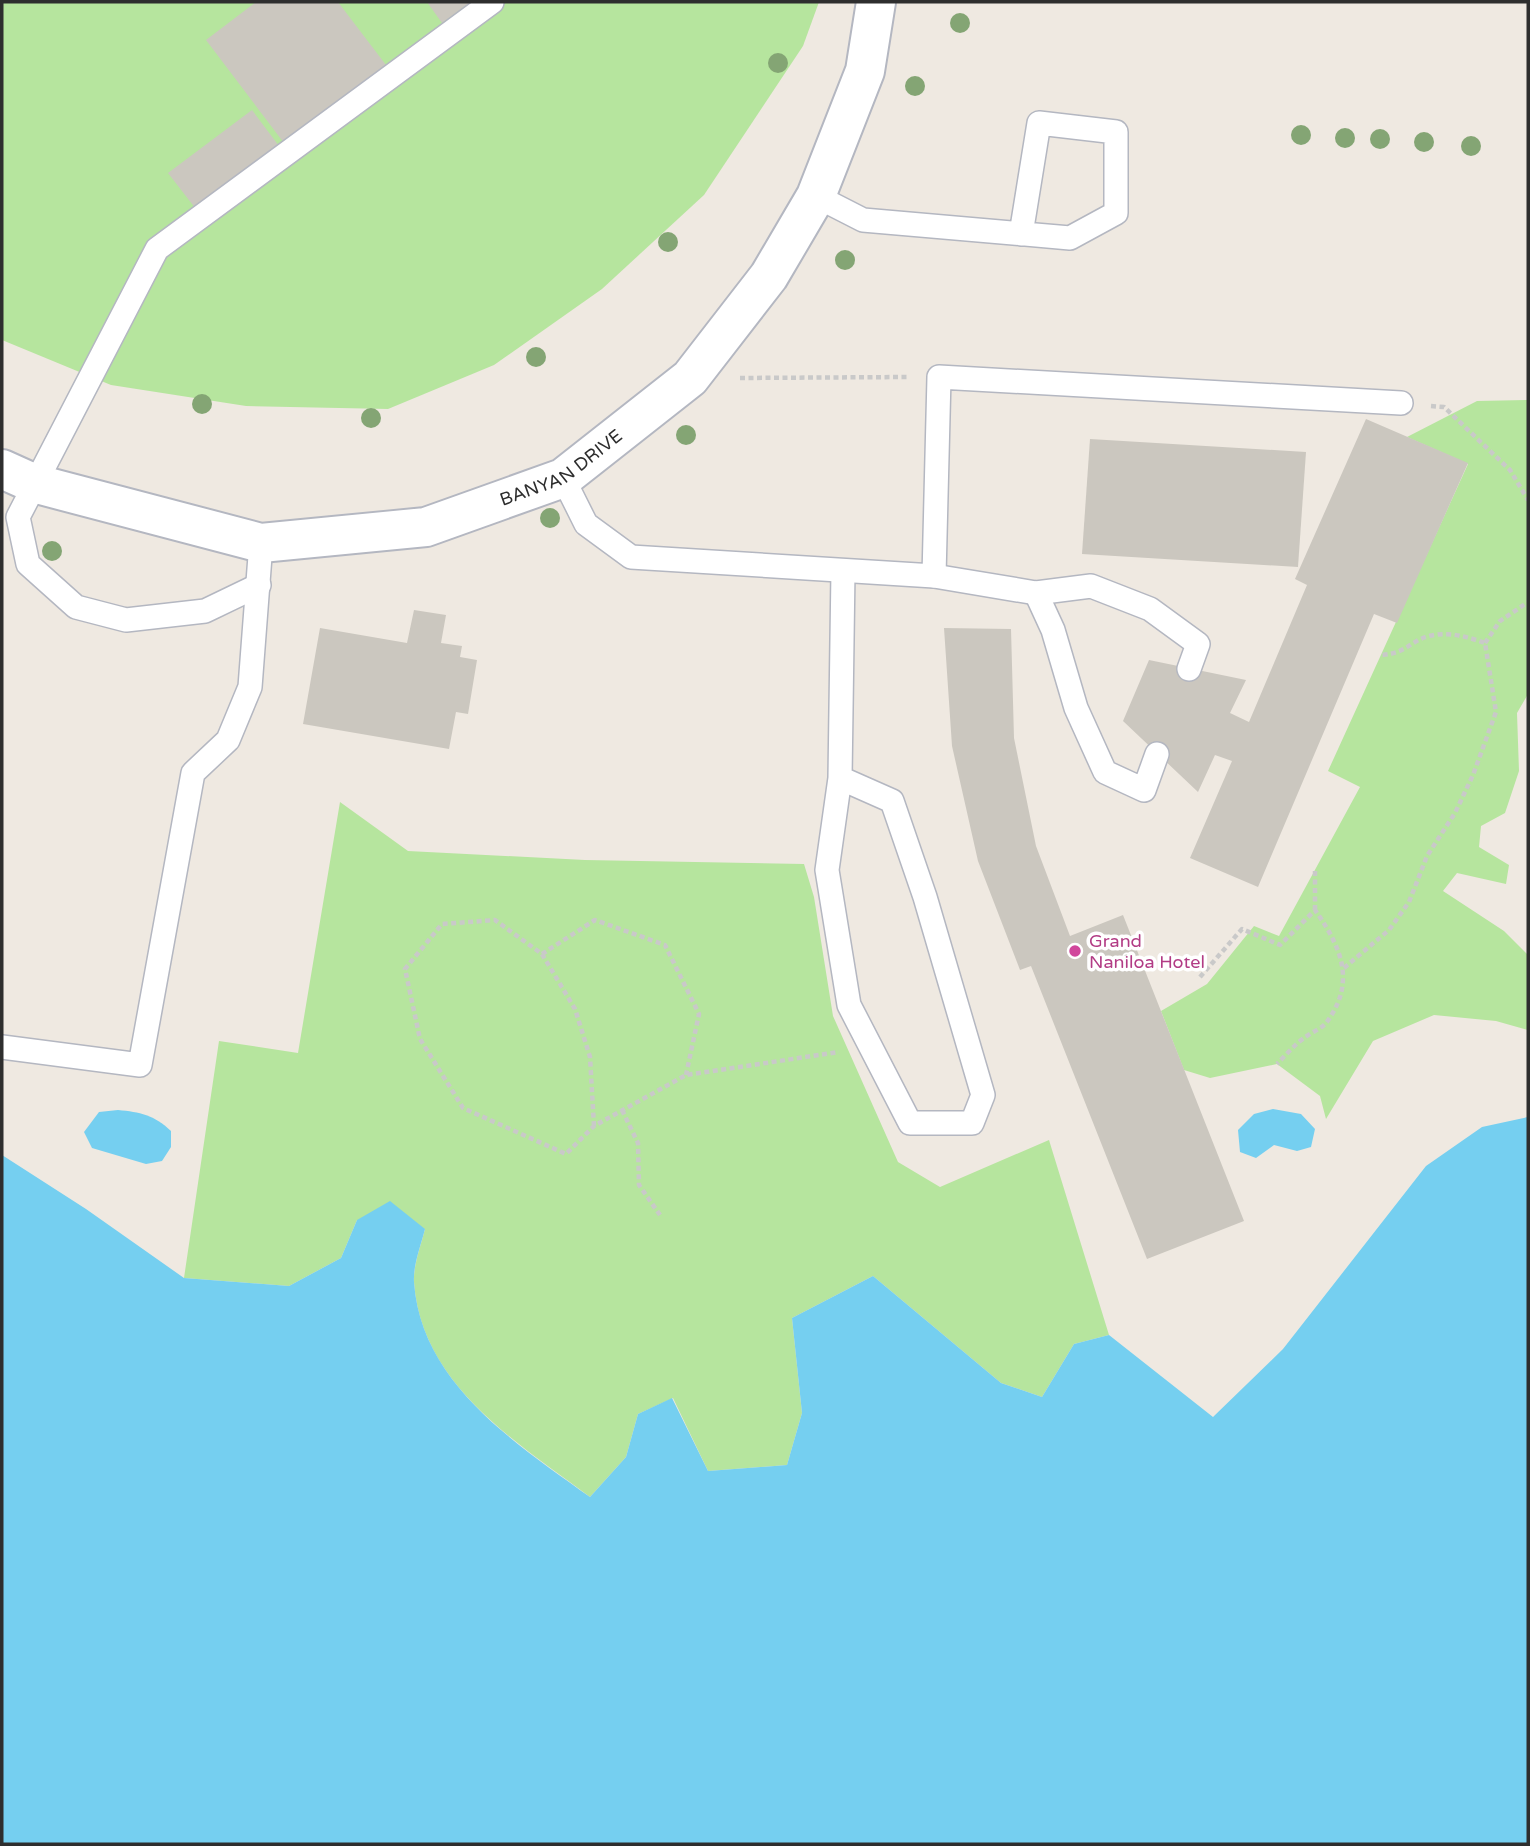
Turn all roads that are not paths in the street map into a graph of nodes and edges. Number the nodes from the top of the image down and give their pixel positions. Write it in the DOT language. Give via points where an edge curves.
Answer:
graph roads {
  1 [pos="492,2"];
  2 [pos="876,2"];
  3 [pos="816,196"];
  4 [pos="1021,234"];
  5 [pos="1401,403"];
  6 [pos="17,476"];
  7 [pos="563,478"];
  8 [pos="261,542"];
  9 [pos="843,571"];
  10 [pos="934,576"];
  11 [pos="259,585"];
  12 [pos="1036,593"];
  13 [pos="1189,669"];
  14 [pos="1157,754"];
  15 [pos="840,778"];
  16 [pos="2,1047"];
  1 -- 6 [label="lane" via="157,249"];
  2 -- 3 [label="street, BANYAN DRIVE" via="865,71"];
  3 -- 4 [label="lane" via="863,220"];
  3 -- 7 [label="street, BANYAN DRIVE" via="769,276 690,378"];
  4 -- 4 [label="lane" via="1070,238 1116,213 1116,132 1039,123"];
  5 -- 10 [label="lane" via="939,377"];
  6 -- 8 [label="street, BANYAN DRIVE"];
  6 -- 11 [label="lane" via="28,564 76,607 126,620 205,611"];
  7 -- 8 [label="street, BANYAN DRIVE" via="426,527"];
  7 -- 9 [label="lane" via="586,524 631,557"];
  8 -- 11 [label="lane"];
  9 -- 10 [label="lane"];
  9 -- 15 [label="lane"];
  10 -- 12 [label="lane"];
  11 -- 16 [label="lane" via="250,687 228,740 193,773 141,1065"];
  12 -- 13 [label="lane" via="1091,586 1150,610 1199,643"];
  12 -- 14 [label="lane" via="1053,630 1076,708 1105,772 1144,790"];
  15 -- 15 [label="lane" via="827,870 849,1005 910,1123 972,1123 983,1095 925,897 891,801"];
}
